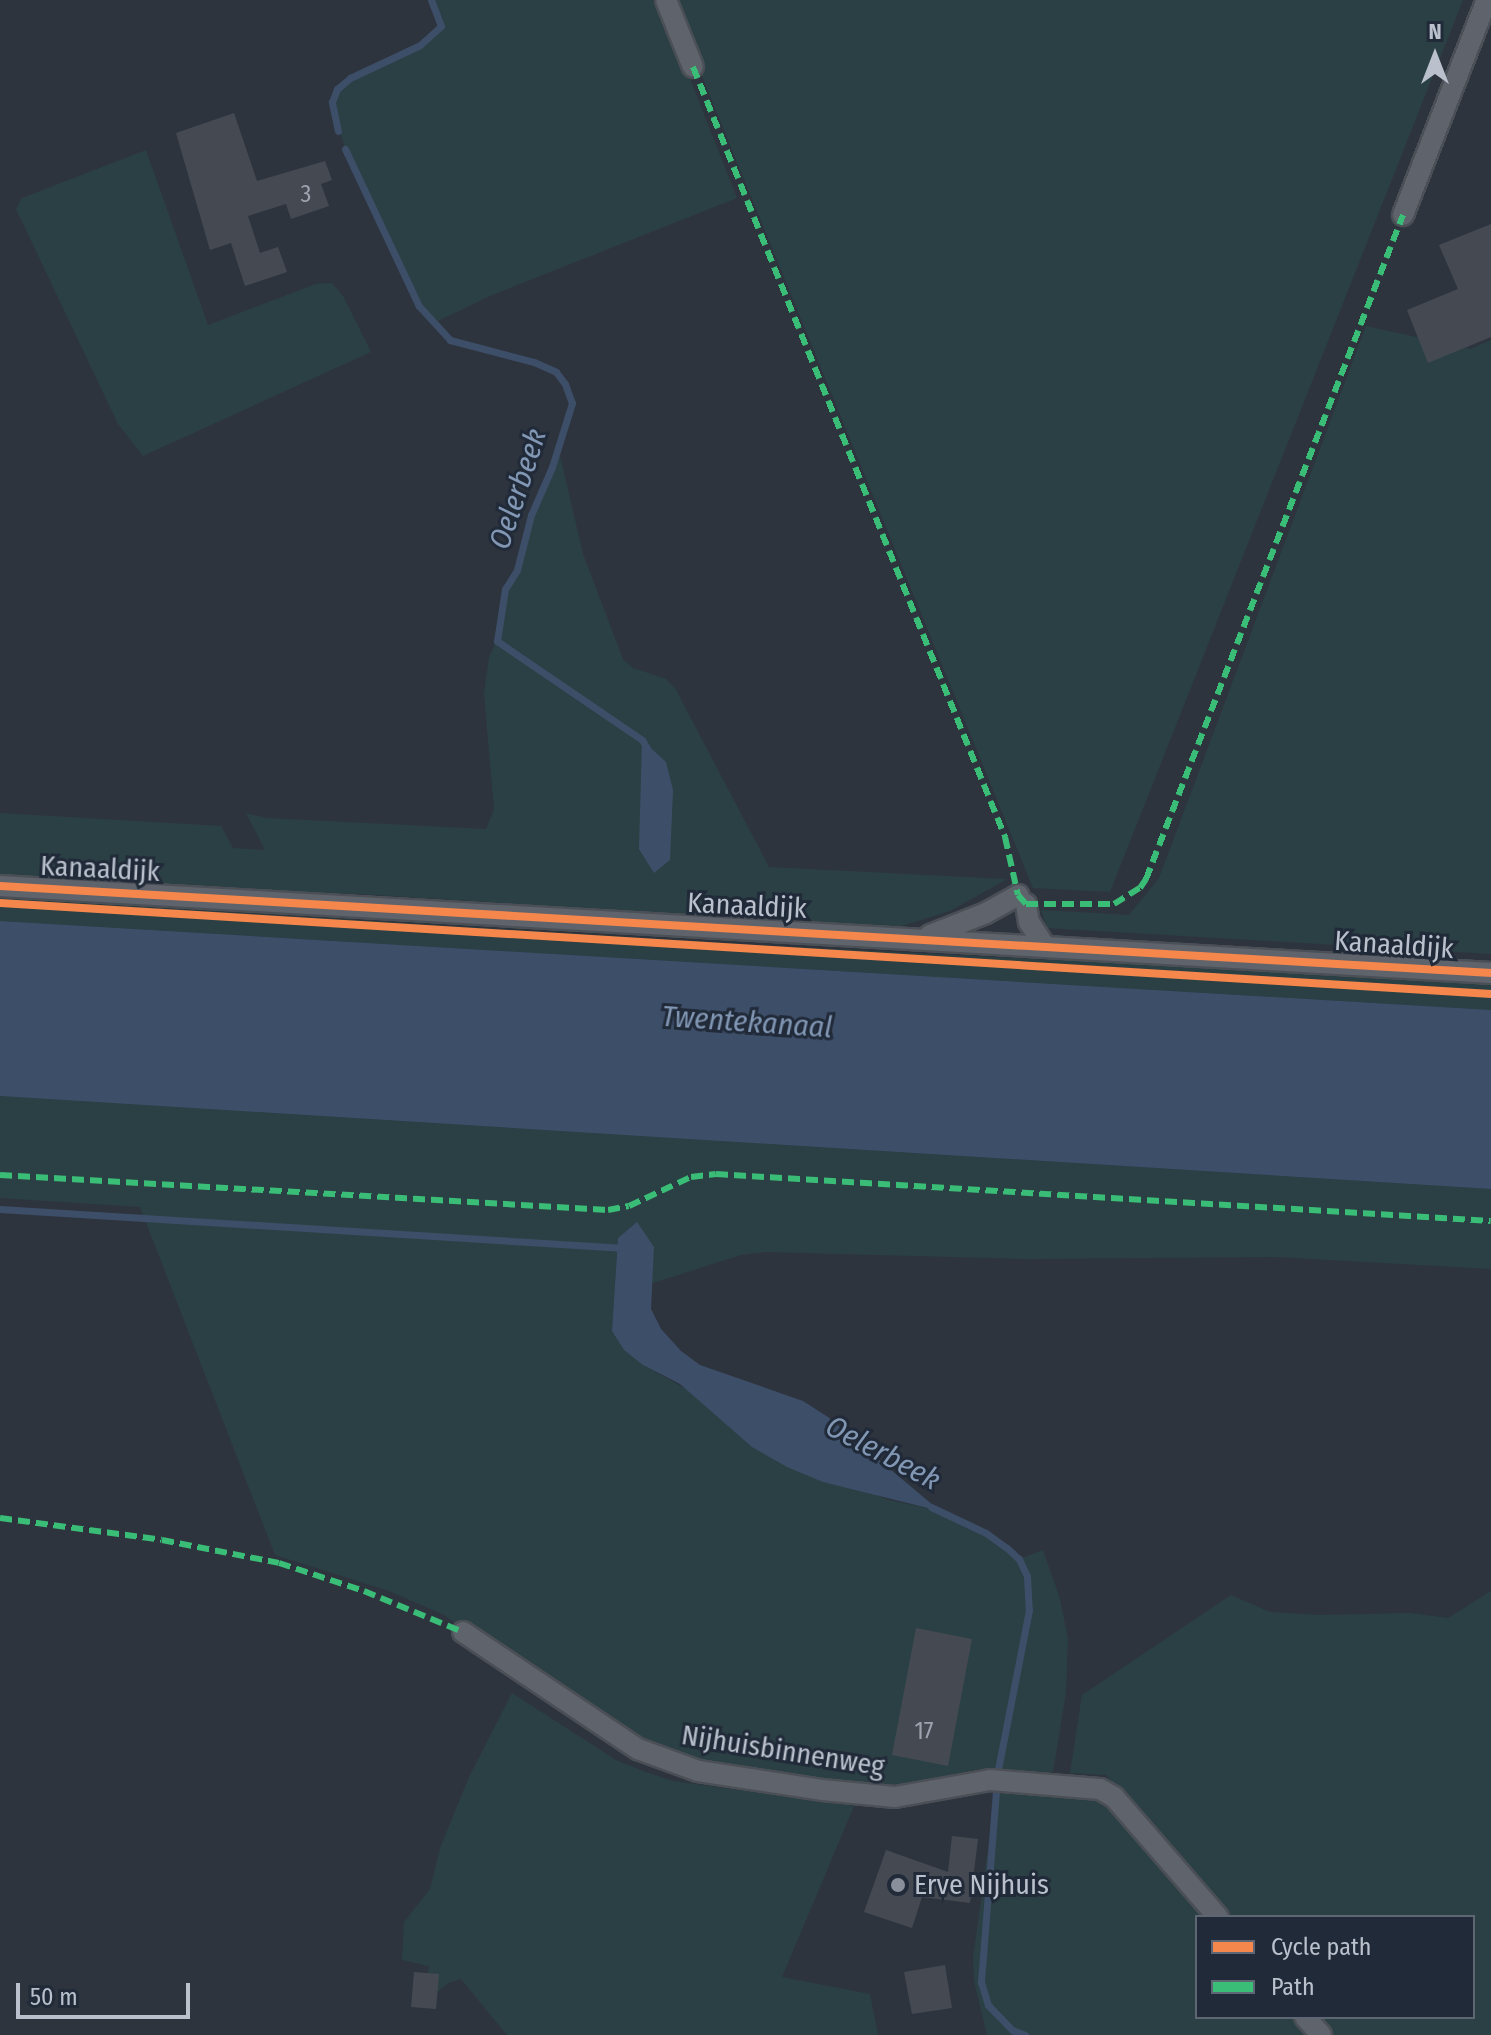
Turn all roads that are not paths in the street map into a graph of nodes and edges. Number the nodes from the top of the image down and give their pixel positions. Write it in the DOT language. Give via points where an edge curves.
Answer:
graph roads {
  1 [pos="666,0"];
  2 [pos="1487,0"];
  3 [pos="693,67"];
  4 [pos="1403,215"];
  5 [pos="0,886"];
  6 [pos="922,938"];
  7 [pos="1044,945"];
  8 [pos="1491,973"];
  9 [pos="463,1632"];
  10 [pos="1216,1915"];
  11 [pos="1307,2019"];
  12 [pos="1321,2035"];
  1 -- 3 [label="street"];
  2 -- 4 [label="street"];
  5 -- 6 [label="street, Kanaaldijk"];
  6 -- 7 [label="street, Kanaaldijk"];
  6 -- 7 [label="street" via="1022,900"];
  7 -- 8 [label="street, Kanaaldijk"];
  9 -- 10 [label="street, Nijhuisbinnenweg" via="638,1749 698,1771 895,1797 990,1780 1100,1789 1114,1797"];
  11 -- 12 [label="street"];
}
